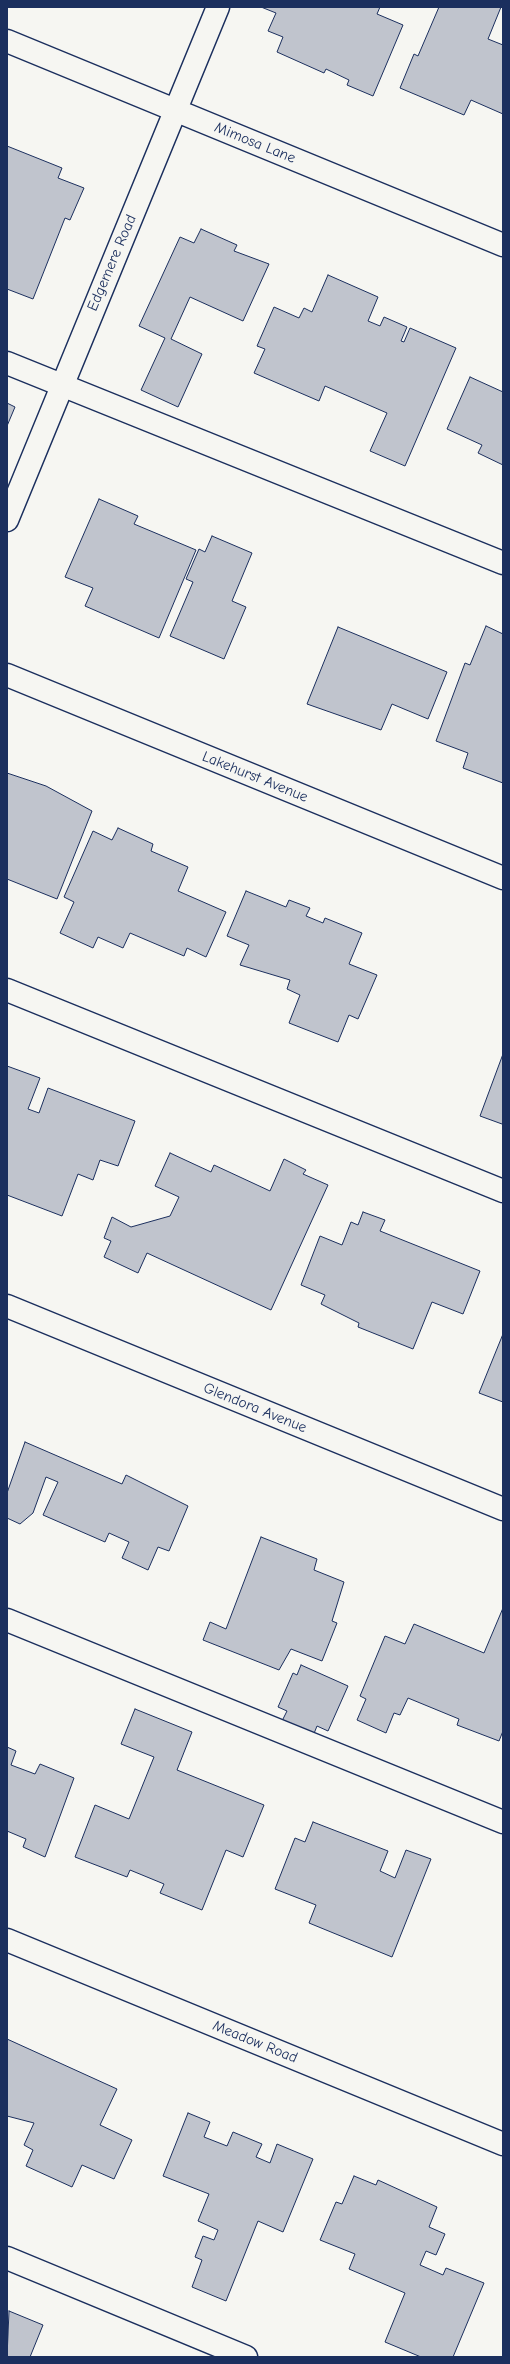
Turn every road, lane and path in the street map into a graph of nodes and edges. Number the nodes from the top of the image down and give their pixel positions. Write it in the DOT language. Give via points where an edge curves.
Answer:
graph roads {
  1 [pos="218,7"];
  2 [pos="7,41"];
  3 [pos="176,111"];
  4 [pos="503,245"];
  5 [pos="7,363"];
  6 [pos="60,385"];
  7 [pos="7,520"];
  8 [pos="503,563"];
  9 [pos="7,675"];
  10 [pos="503,878"];
  11 [pos="7,990"];
  12 [pos="503,1191"];
  13 [pos="7,1306"];
  14 [pos="503,1509"];
  15 [pos="7,1620"];
  16 [pos="503,1822"];
  17 [pos="7,1940"];
  18 [pos="503,2144"];
  19 [pos="7,2258"];
  20 [pos="246,2357"];
  1 -- 3 [label="street, Edgemere Road"];
  2 -- 3 [label="street, Mimosa Lane"];
  3 -- 4 [label="street, Mimosa Lane"];
  3 -- 6 [label="street, Edgemere Road"];
  5 -- 6 [label="street"];
  6 -- 7 [label="street, Edgemere Road"];
  6 -- 8 [label="street"];
  9 -- 10 [label="street, Lakehurst Avenue"];
  11 -- 12 [label="street"];
  13 -- 14 [label="street, Glendora Avenue"];
  15 -- 16 [label="street"];
  17 -- 18 [label="street, Meadow Road"];
  19 -- 20 [label="street"];
}
